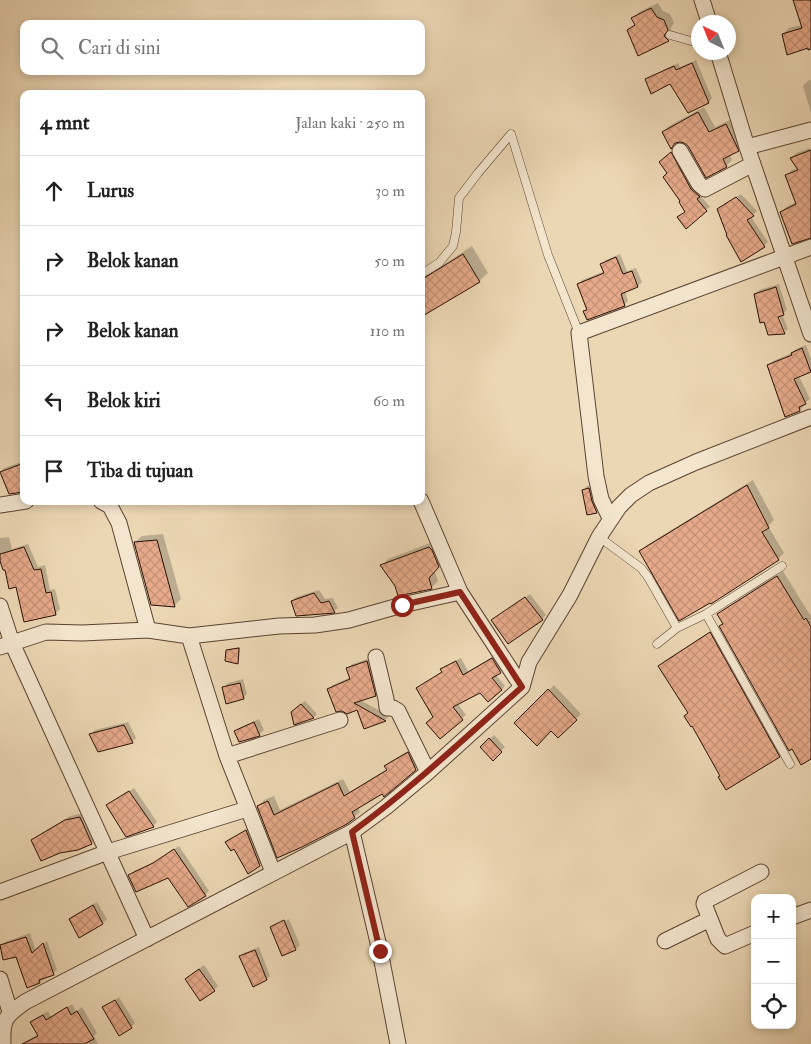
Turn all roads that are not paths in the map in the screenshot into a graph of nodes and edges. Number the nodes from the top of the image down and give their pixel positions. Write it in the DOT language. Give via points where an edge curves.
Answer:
graph roads {
  1 [pos="702,0"];
  2 [pos="707,15"];
  3 [pos="670,35"];
  4 [pos="691,41"];
  5 [pos="720,60"];
  6 [pos="811,130"];
  7 [pos="747,147"];
  8 [pos="680,151"];
  9 [pos="753,164"];
  10 [pos="811,247"];
  11 [pos="784,256"];
  12 [pos="425,272"];
  13 [pos="579,333"];
  14 [pos="811,334"];
  15 [pos="811,417"];
  16 [pos="20,502"];
  17 [pos="0,505"];
  18 [pos="108,505"];
  19 [pos="423,505"];
  20 [pos="610,518"];
  21 [pos="598,537"];
  22 [pos="782,566"];
  23 [pos="460,592"];
  24 [pos="0,606"];
  25 [pos="706,614"];
  26 [pos="677,628"];
  27 [pos="148,630"];
  28 [pos="189,636"];
  29 [pos="657,644"];
  30 [pos="6,645"];
  31 [pos="376,657"];
  32 [pos="522,687"];
  33 [pos="340,720"];
  34 [pos="227,756"];
  35 [pos="790,764"];
  36 [pos="428,772"];
  37 [pos="247,809"];
  38 [pos="352,832"];
  39 [pos="108,852"];
  40 [pos="273,872"];
  41 [pos="761,872"];
  42 [pos="0,892"];
  43 [pos="811,910"];
  44 [pos="796,915"];
  45 [pos="710,919"];
  46 [pos="751,935"];
  47 [pos="147,939"];
  48 [pos="665,941"];
  49 [pos="0,979"];
  50 [pos="5,1019"];
  51 [pos="3,1044"];
  52 [pos="398,1044"];
  1 -- 2 [label="street"];
  3 -- 4 [label="lane"];
  5 -- 7 [label="street"];
  6 -- 7 [label="street"];
  7 -- 9 [label="street"];
  8 -- 9 [label="street" via="705,189"];
  9 -- 11 [label="street"];
  10 -- 11 [label="street"];
  11 -- 13 [label="street"];
  11 -- 14 [label="street"];
  12 -- 13 [label="lane" via="439,263 452,246 458,198 511,134 548,255"];
  13 -- 20 [label="street" via="596,476 601,499"];
  15 -- 20 [label="street" via="649,483 631,495"];
  16 -- 17 [label="street"];
  18 -- 27 [label="street" via="119,523"];
  19 -- 23 [label="street"];
  20 -- 21 [label="street"];
  21 -- 26 [label="lane" via="641,568"];
  21 -- 32 [label="street" via="570,595 529,662"];
  22 -- 25 [label="lane"];
  23 -- 28 [label="street" via="349,620"];
  23 -- 32 [label="street"];
  24 -- 30 [label="street"];
  25 -- 26 [label="lane"];
  25 -- 35 [label="lane"];
  26 -- 29 [label="lane"];
  27 -- 28 [label="street"];
  27 -- 30 [label="street" via="46,632"];
  28 -- 34 [label="street"];
  30 -- 39 [label="street"];
  31 -- 36 [label="street" via="387,708 398,711"];
  32 -- 36 [label="street"];
  33 -- 34 [label="street"];
  34 -- 37 [label="street"];
  36 -- 38 [label="street"];
  37 -- 39 [label="street"];
  37 -- 40 [label="street"];
  38 -- 40 [label="street"];
  38 -- 52 [label="street"];
  39 -- 42 [label="street"];
  39 -- 47 [label="street"];
  40 -- 47 [label="street"];
  41 -- 45 [label="street" via="705,900"];
  43 -- 44 [label="street"];
  45 -- 46 [label="street" via="724,946"];
  45 -- 48 [label="street"];
  47 -- 50 [label="street" via="25,1002"];
  49 -- 50 [label="street"];
  50 -- 51 [label="street"];
}
